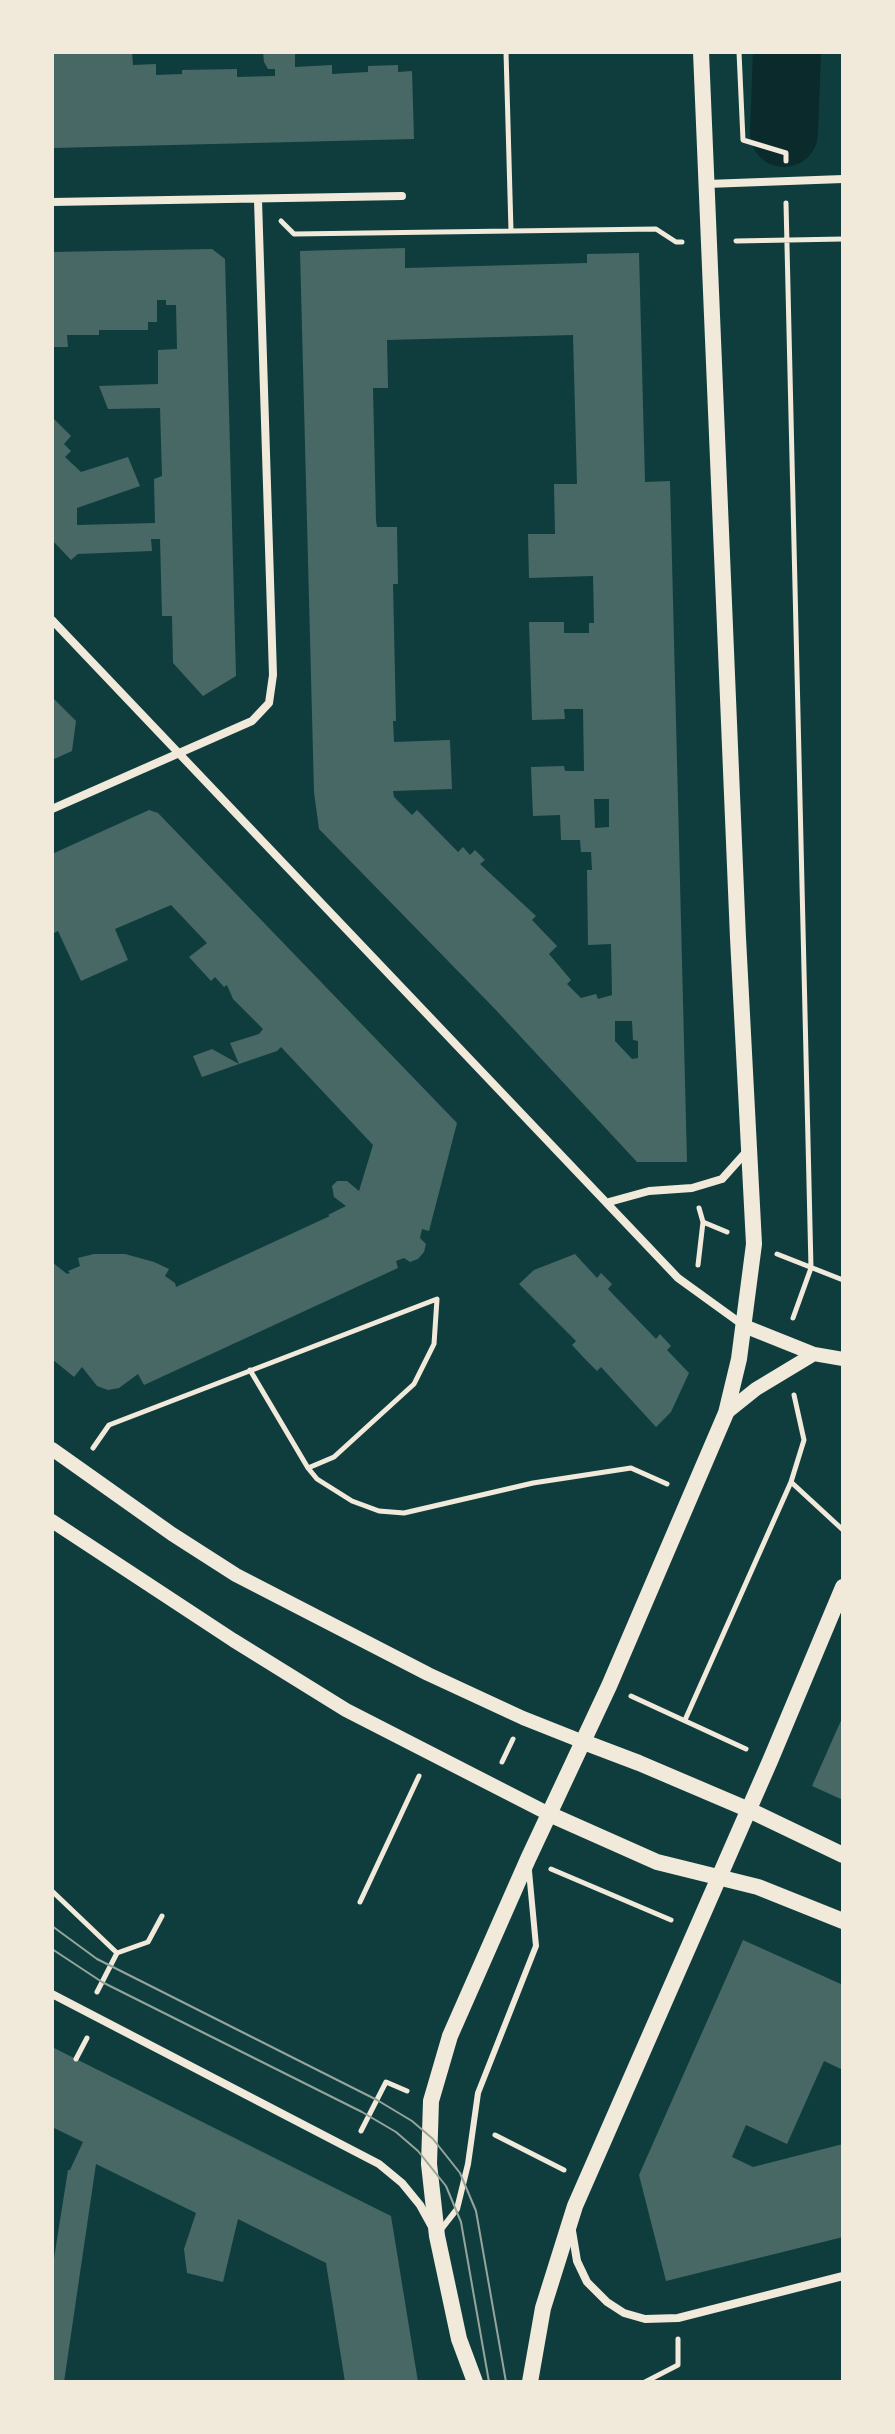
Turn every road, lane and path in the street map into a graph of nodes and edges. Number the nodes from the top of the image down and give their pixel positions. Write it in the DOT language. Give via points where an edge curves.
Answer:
graph roads {
  1 [pos="506,52"];
  2 [pos="701,52"];
  3 [pos="739,52"];
  4 [pos="786,153"];
  5 [pos="843,179"];
  6 [pos="706,184"];
  7 [pos="402,196"];
  8 [pos="258,200"];
  9 [pos="52,202"];
  10 [pos="511,231"];
  11 [pos="843,239"];
  12 [pos="787,241"];
  13 [pos="708,242"];
  14 [pos="52,620"];
  15 [pos="179,754"];
  16 [pos="52,809"];
  17 [pos="750,1148"];
  18 [pos="692,1188"];
  19 [pos="609,1202"];
  20 [pos="695,1290"];
  21 [pos="744,1326"];
  22 [pos="789,1345"];
  23 [pos="814,1354"];
  24 [pos="843,1359"];
  25 [pos="788,1368"];
  26 [pos="250,1370"];
  27 [pos="726,1413"];
  28 [pos="52,1449"];
  29 [pos="78,1468"];
  30 [pos="308,1468"];
  31 [pos="791,1482"];
  32 [pos="692,1494"];
  33 [pos="52,1521"];
  34 [pos="843,1530"];
  35 [pos="843,1587"];
  36 [pos="636,1698"];
  37 [pos="685,1720"];
  38 [pos="512,1741"];
  39 [pos="581,1741"];
  40 [pos="737,1745"];
  41 [pos="429,1754"];
  42 [pos="503,1759"];
  43 [pos="747,1809"];
  44 [pos="549,1814"];
  45 [pos="843,1855"];
  46 [pos="528,1859"];
  47 [pos="718,1877"];
  48 [pos="52,1891"];
  49 [pos="360,1902"];
  50 [pos="162,1916"];
  51 [pos="843,1921"];
  52 [pos="694,1930"];
  53 [pos="117,1953"];
  54 [pos="52,1994"];
  55 [pos="85,2013"];
  56 [pos="386,2082"];
  57 [pos="352,2150"];
  58 [pos="571,2218"];
  59 [pos="437,2236"];
  60 [pos="843,2276"];
  61 [pos="678,2318"];
  62 [pos="475,2382"];
  63 [pos="530,2382"];
  64 [pos="645,2382"];
  1 -- 10 [label="path"];
  2 -- 6 [label="main road"];
  3 -- 4 [label="path" via="743,140"];
  5 -- 6 [label="street"];
  6 -- 13 [label="main road"];
  7 -- 8 [label="street"];
  8 -- 9 [label="street"];
  8 -- 10 [label="path" via="294,234"];
  8 -- 15 [label="street" via="273,675 269,703 252,721"];
  10 -- 13 [label="path" via="656,229 676,242"];
  11 -- 12 [label="path"];
  12 -- 13 [label="path"];
  12 -- 22 [label="path" via="811,1268"];
  13 -- 17 [label="main road"];
  14 -- 15 [label="street"];
  15 -- 16 [label="street"];
  15 -- 19 [label="street"];
  17 -- 18 [label="street" via="722,1179"];
  17 -- 21 [label="main road" via="754,1244"];
  18 -- 19 [label="street" via="649,1191"];
  18 -- 20 [label="path" via="703,1222"];
  19 -- 20 [label="street"];
  20 -- 21 [label="street"];
  21 -- 22 [label="street"];
  21 -- 27 [label="main road"];
  22 -- 23 [label="street"];
  23 -- 24 [label="street"];
  23 -- 25 [label="street"];
  25 -- 27 [label="street"];
  25 -- 31 [label="path" via="804,1440"];
  26 -- 29 [label="path" via="109,1425"];
  26 -- 30 [label="path"];
  26 -- 30 [label="path" via="437,1299 434,1344 414,1384 334,1457"];
  27 -- 32 [label="main road"];
  28 -- 29 [label="street"];
  29 -- 39 [label="street" via="236,1575 428,1674"];
  30 -- 32 [label="path" via="352,1501 404,1513 533,1483 631,1468"];
  31 -- 34 [label="path"];
  31 -- 37 [label="path"];
  32 -- 39 [label="main road"];
  33 -- 41 [label="street" via="346,1710"];
  35 -- 43 [label="main road"];
  36 -- 37 [label="path"];
  37 -- 40 [label="path"];
  38 -- 42 [label="path"];
  39 -- 43 [label="main road"];
  39 -- 44 [label="main road"];
  41 -- 44 [label="street"];
  41 -- 49 [label="path"];
  43 -- 45 [label="main road"];
  43 -- 47 [label="main road"];
  44 -- 46 [label="main road"];
  44 -- 47 [label="main road" via="657,1862"];
  46 -- 52 [label="path"];
  46 -- 59 [label="main road" via="450,2036 431,2101 429,2164"];
  46 -- 59 [label="lane" via="536,1946 478,2093 457,2209"];
  47 -- 51 [label="main road"];
  47 -- 52 [label="main road"];
  48 -- 53 [label="path"];
  50 -- 53 [label="path" via="148,1942"];
  52 -- 58 [label="main road"];
  53 -- 55 [label="path"];
  54 -- 55 [label="street"];
  55 -- 57 [label="street"];
  56 -- 57 [label="path"];
  57 -- 59 [label="street" via="402,2183"];
  58 -- 61 [label="street" via="577,2261 587,2282 607,2302 645,2319"];
  58 -- 63 [label="main road" via="543,2308"];
  59 -- 62 [label="main road" via="459,2339"];
  60 -- 61 [label="street"];
  61 -- 64 [label="path" via="678,2365"];
}
